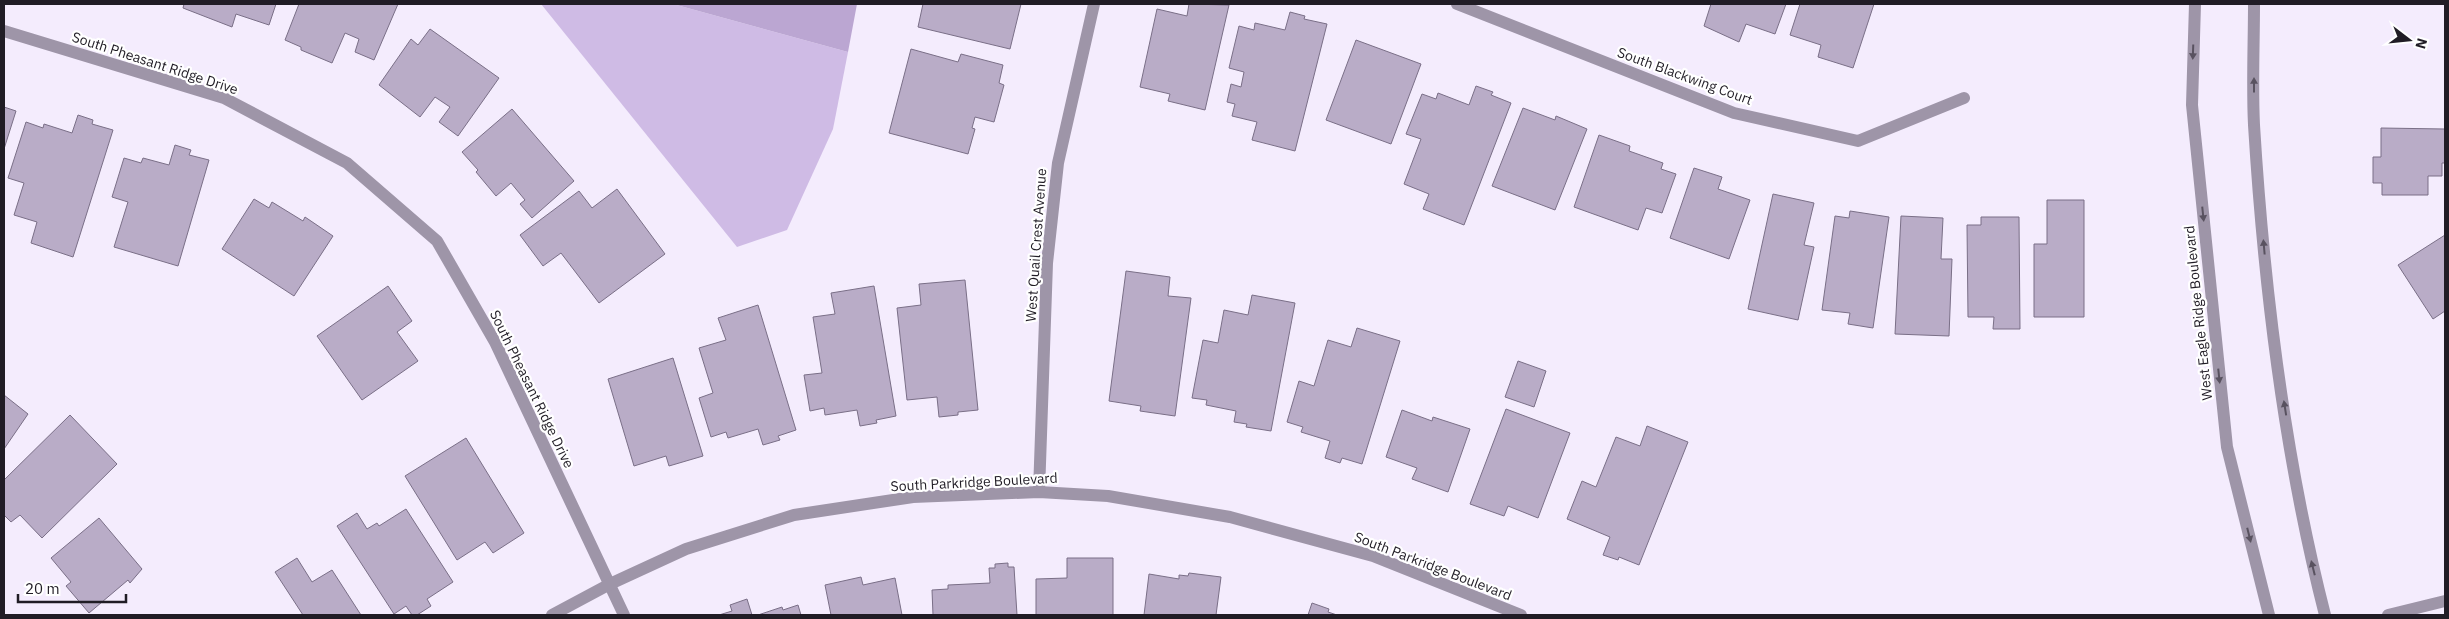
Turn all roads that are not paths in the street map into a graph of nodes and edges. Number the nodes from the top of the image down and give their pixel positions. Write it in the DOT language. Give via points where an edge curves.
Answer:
graph roads {
  1 [pos="1094,4"];
  2 [pos="1457,4"];
  3 [pos="2195,4"];
  4 [pos="2254,4"];
  5 [pos="4,32"];
  6 [pos="1964,98"];
  7 [pos="1039,492"];
  8 [pos="610,584"];
  9 [pos="2445,601"];
  10 [pos="552,615"];
  11 [pos="624,615"];
  12 [pos="1521,615"];
  13 [pos="2269,615"];
  14 [pos="2325,615"];
  15 [pos="2388,615"];
  1 -- 7 [label="street, West Quail Crest Avenue" via="1058,163 1047,263"];
  2 -- 6 [label="street, South Blackwing Court" via="1734,113 1858,141"];
  3 -- 13 [label="street, West Eagle Ridge Boulevard, one-way" via="2192,106 2227,447"];
  14 -- 4 [label="street, one-way" via="2308,546 2271,323 2254,123"];
  5 -- 8 [label="street, South Pheasant Ridge Drive" via="224,98 347,163 436,241 495,342"];
  7 -- 8 [label="street, South Parkridge Boulevard" via="914,497 794,515 686,549"];
  7 -- 12 [label="street, South Parkridge Boulevard" via="1108,496 1230,517 1373,556"];
  8 -- 10 [label="street, South Parkridge Boulevard"];
  8 -- 11 [label="street, South Pheasant Ridge Drive"];
  9 -- 15 [label="street"];
}
